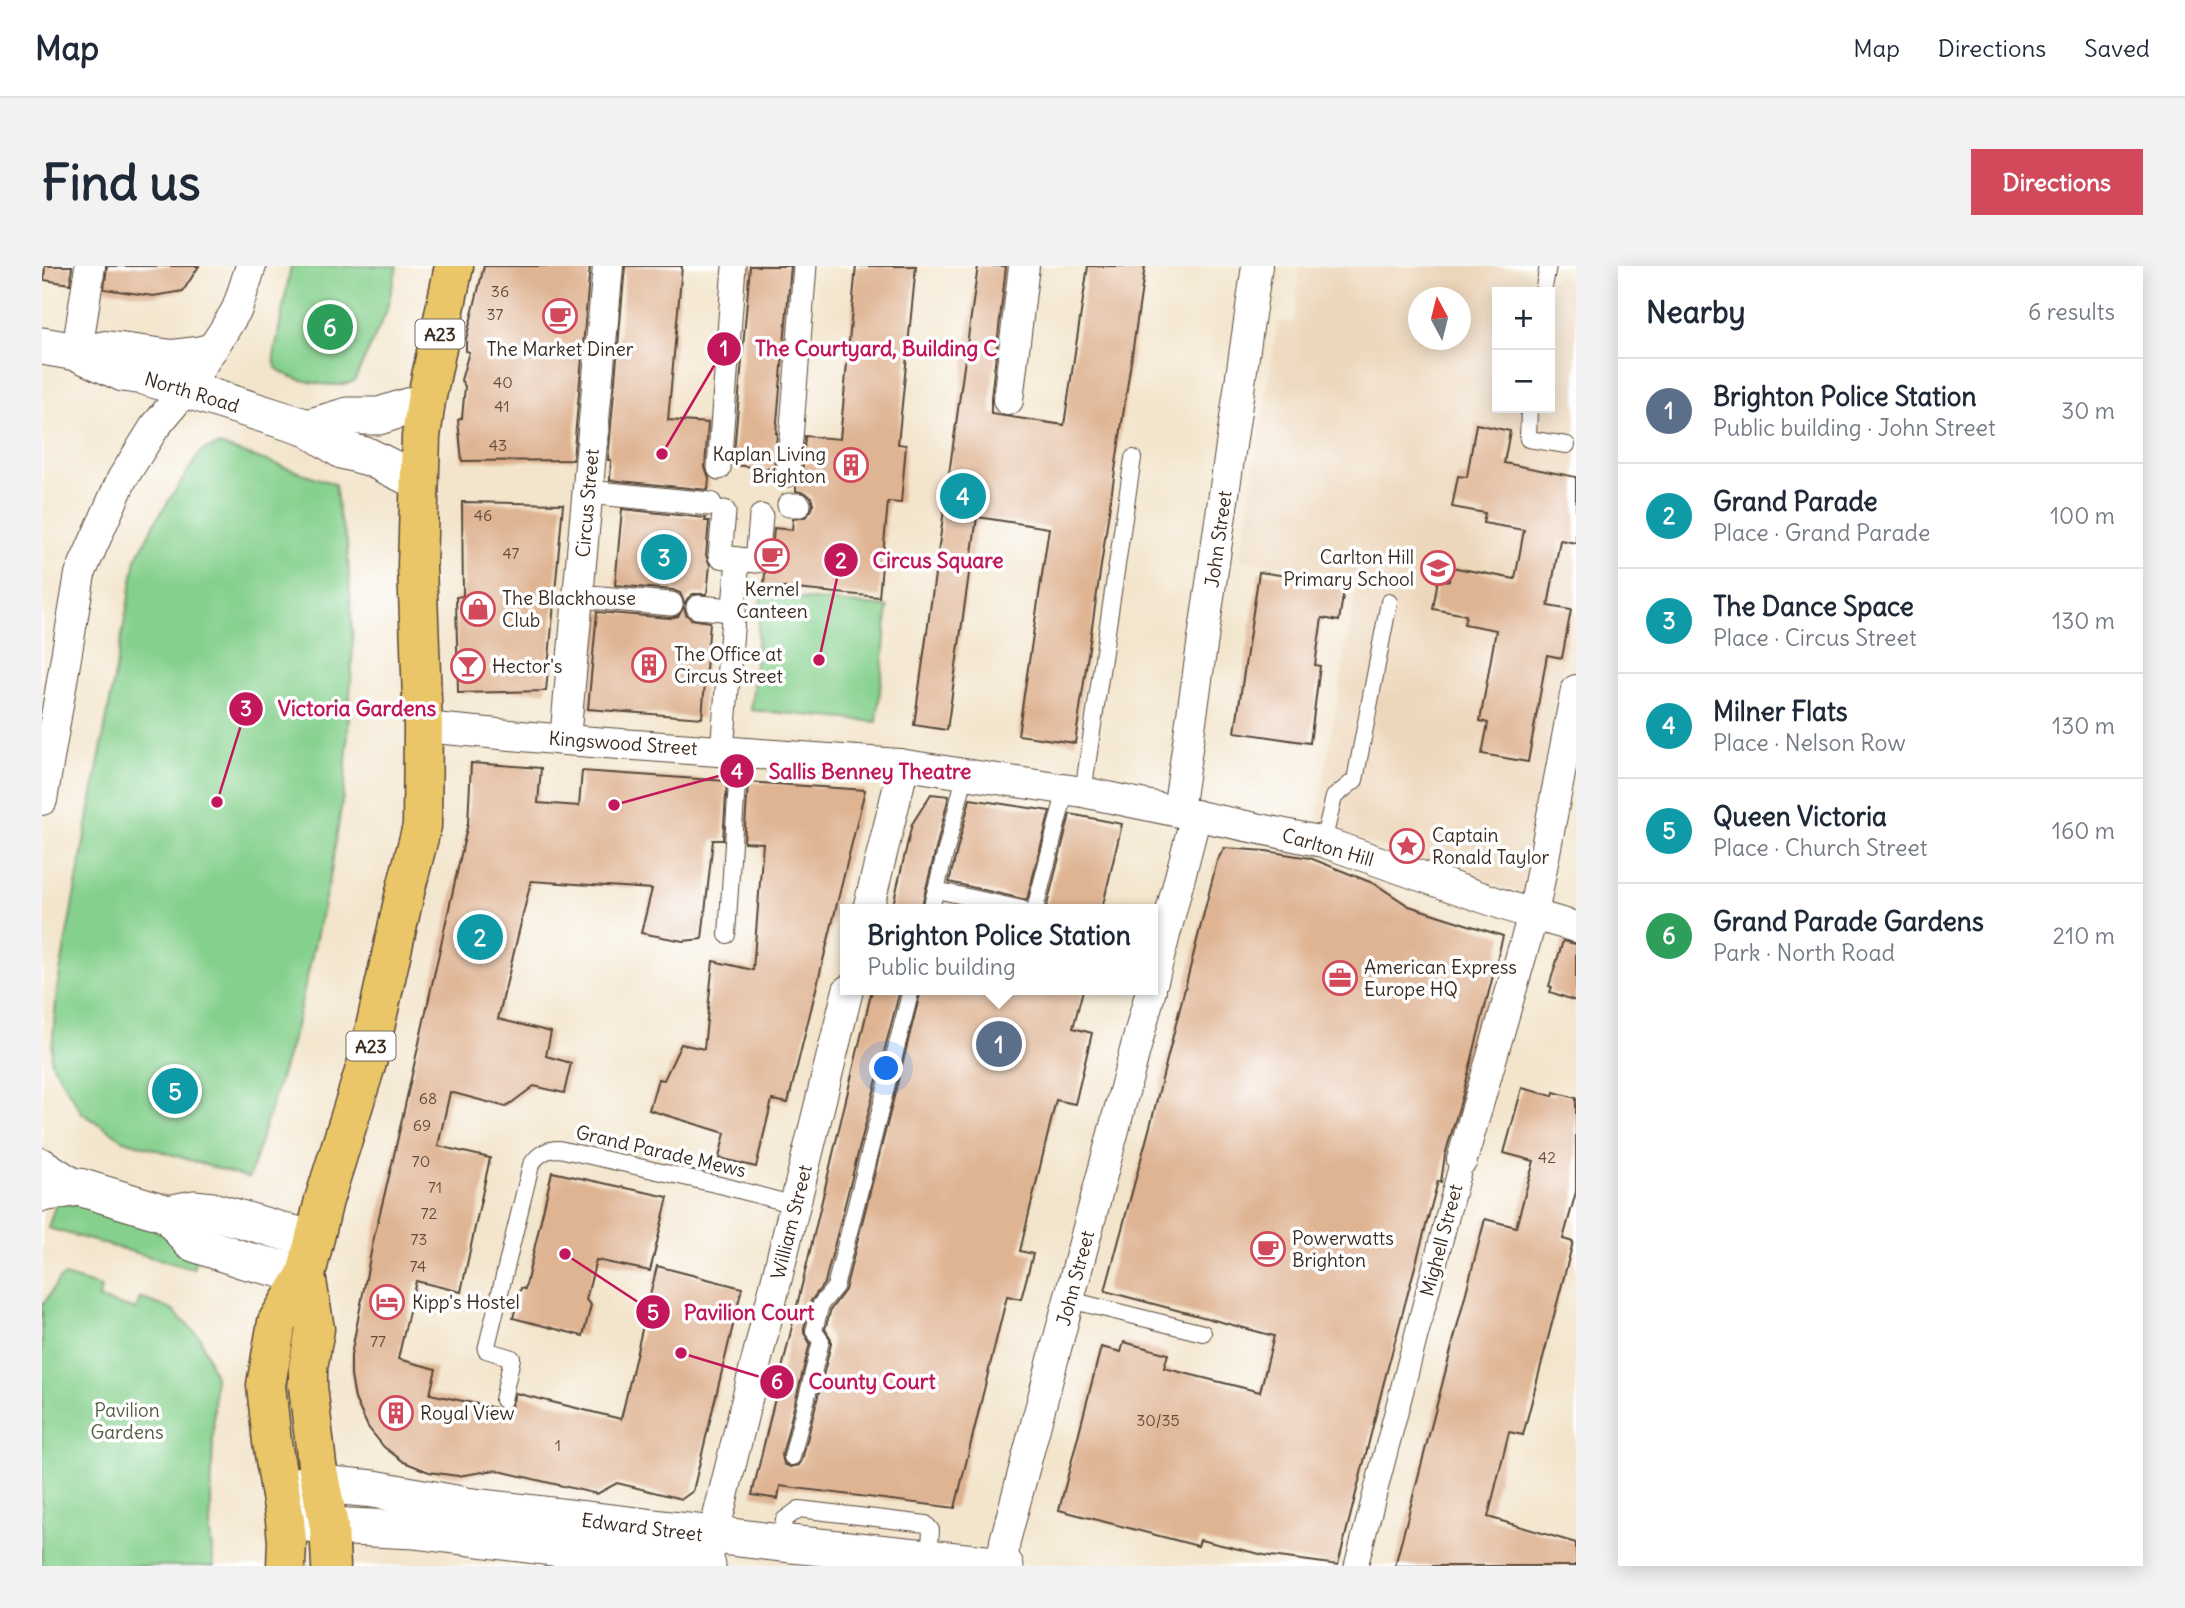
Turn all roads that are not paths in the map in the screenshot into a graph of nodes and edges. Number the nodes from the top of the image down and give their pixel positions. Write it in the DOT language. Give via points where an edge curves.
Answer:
graph roads {
  1 [pos="90,266"];
  2 [pos="251,266"];
  3 [pos="454,266"];
  4 [pos="608,266"];
  5 [pos="734,266"];
  6 [pos="805,266"];
  7 [pos="1024,266"];
  8 [pos="1257,266"];
  9 [pos="1548,266"];
  10 [pos="1544,287"];
  11 [pos="42,346"];
  12 [pos="213,348"];
  13 [pos="78,352"];
  14 [pos="186,389"];
  15 [pos="1008,400"];
  16 [pos="426,401"];
  17 [pos="1528,413"];
  18 [pos="308,428"];
  19 [pos="1567,445"];
  20 [pos="1133,458"];
  21 [pos="719,468"];
  22 [pos="788,475"];
  23 [pos="420,482"];
  24 [pos="587,492"];
  25 [pos="761,516"];
  26 [pos="738,559"];
  27 [pos="578,596"];
  28 [pos="1388,602"];
  29 [pos="671,604"];
  30 [pos="698,607"];
  31 [pos="734,610"];
  32 [pos="1576,690"];
  33 [pos="423,727"];
  34 [pos="565,740"];
  35 [pos="731,751"];
  36 [pos="899,764"];
  37 [pos="966,772"];
  38 [pos="1074,790"];
  39 [pos="42,800"];
  40 [pos="1187,813"];
  41 [pos="1323,842"];
  42 [pos="936,890"];
  43 [pos="869,904"];
  44 [pos="932,904"];
  45 [pos="999,904"];
  46 [pos="1037,904"];
  47 [pos="1533,915"];
  48 [pos="1576,927"];
  49 [pos="727,935"];
  50 [pos="1158,956"];
  51 [pos="847,995"];
  52 [pos="910,995"];
  53 [pos="1150,995"];
  54 [pos="1462,1160"];
  55 [pos="42,1163"];
  56 [pos="79,1187"];
  57 [pos="42,1193"];
  58 [pos="795,1205"];
  59 [pos="310,1257"];
  60 [pos="1070,1300"];
  61 [pos="1203,1333"];
  62 [pos="503,1401"];
  63 [pos="792,1457"];
  64 [pos="321,1484"];
  65 [pos="282,1504"];
  66 [pos="329,1526"];
  67 [pos="708,1558"];
  68 [pos="916,1560"];
  69 [pos="286,1566"];
  70 [pos="331,1566"];
  71 [pos="1003,1566"];
  72 [pos="1356,1566"];
  1 -- 13 [label="street"];
  2 -- 12 [label="street" via="237,309"];
  3 -- 16 [label="highway, A23"];
  4 -- 24 [label="street, Circus Street"];
  5 -- 21 [label="street"];
  6 -- 22 [label="street"];
  7 -- 15 [label="street"];
  8 -- 40 [label="street, John Street"];
  9 -- 10 [label="lane"];
  11 -- 13 [label="street, North Road"];
  12 -- 13 [label="street, North Road" via="173,355 106,346"];
  12 -- 14 [label="street"];
  13 -- 14 [label="street, North Road" via="123,373"];
  14 -- 18 [label="street, North Road"];
  14 -- 39 [label="street" via="122,479 80,574"];
  16 -- 18 [label="street" via="379,416 348,416"];
  16 -- 23 [label="highway, A23"];
  17 -- 19 [label="lane" via="1528,439"];
  18 -- 23 [label="street, North Road" via="342,450 369,457"];
  20 -- 38 [label="lane"];
  23 -- 33 [label="highway, A23" via="417,566"];
  24 -- 26 [label="street" via="717,508 720,556"];
  24 -- 27 [label="street, Circus Street"];
  25 -- 26 [label="street" via="757,561"];
  26 -- 31 [label="street"];
  27 -- 29 [label="street"];
  27 -- 34 [label="street, Circus Street"];
  28 -- 41 [label="lane" via="1355,780 1334,797"];
  30 -- 31 [label="street"];
  31 -- 35 [label="street"];
  32 -- 47 [label="street, Mighell Street"];
  33 -- 34 [label="street, Kingswood Street"];
  33 -- 59 [label="highway, A23" via="422,826 368,1059"];
  34 -- 35 [label="street, Kingswood Street"];
  35 -- 36 [label="street, Kingswood Street"];
  35 -- 49 [label="lane"];
  36 -- 37 [label="street, Kingswood Street"];
  36 -- 43 [label="street" via="900,781"];
  37 -- 38 [label="street, Kingswood Street"];
  37 -- 42 [label="lane"];
  38 -- 40 [label="street, Kingswood Street"];
  38 -- 46 [label="lane"];
  40 -- 41 [label="street, Carlton Hill"];
  40 -- 50 [label="street, John Street"];
  41 -- 47 [label="street, Carlton Hill"];
  42 -- 44 [label="lane"];
  42 -- 45 [label="lane"];
  47 -- 48 [label="street, Carlton Hill"];
  47 -- 54 [label="street, Mighell Street"];
  51 -- 58 [label="street, William Street"];
  52 -- 63 [label="lane" via="835,1287 817,1317 814,1331 821,1341"];
  53 -- 60 [label="street, John Street"];
  54 -- 72 [label="street, Mighell Street"];
  55 -- 56 [label="street"];
  56 -- 57 [label="street"];
  56 -- 59 [label="street" via="168,1214 191,1242 244,1260"];
  58 -- 62 [label="lane, Grand Parade Mews" via="559,1149 539,1154 531,1165 486,1350 512,1358"];
  58 -- 67 [label="street, William Street"];
  59 -- 64 [label="highway, A23" via="315,1329 308,1386"];
  59 -- 65 [label="highway, A23" via="277,1322 266,1385"];
  60 -- 61 [label="lane"];
  60 -- 71 [label="street, John Street" via="1005,1541"];
  64 -- 65 [label="street, Edward Street"];
  64 -- 66 [label="highway, A23"];
  64 -- 67 [label="street, Edward Street" via="466,1506"];
  65 -- 66 [label="street, Edward Street"];
  65 -- 69 [label="highway, A23"];
  66 -- 67 [label="street, Edward Street"];
  66 -- 70 [label="highway, A23"];
  67 -- 68 [label="street, Edward Street" via="781,1544"];
  68 -- 71 [label="street, Edward Street"];
}
